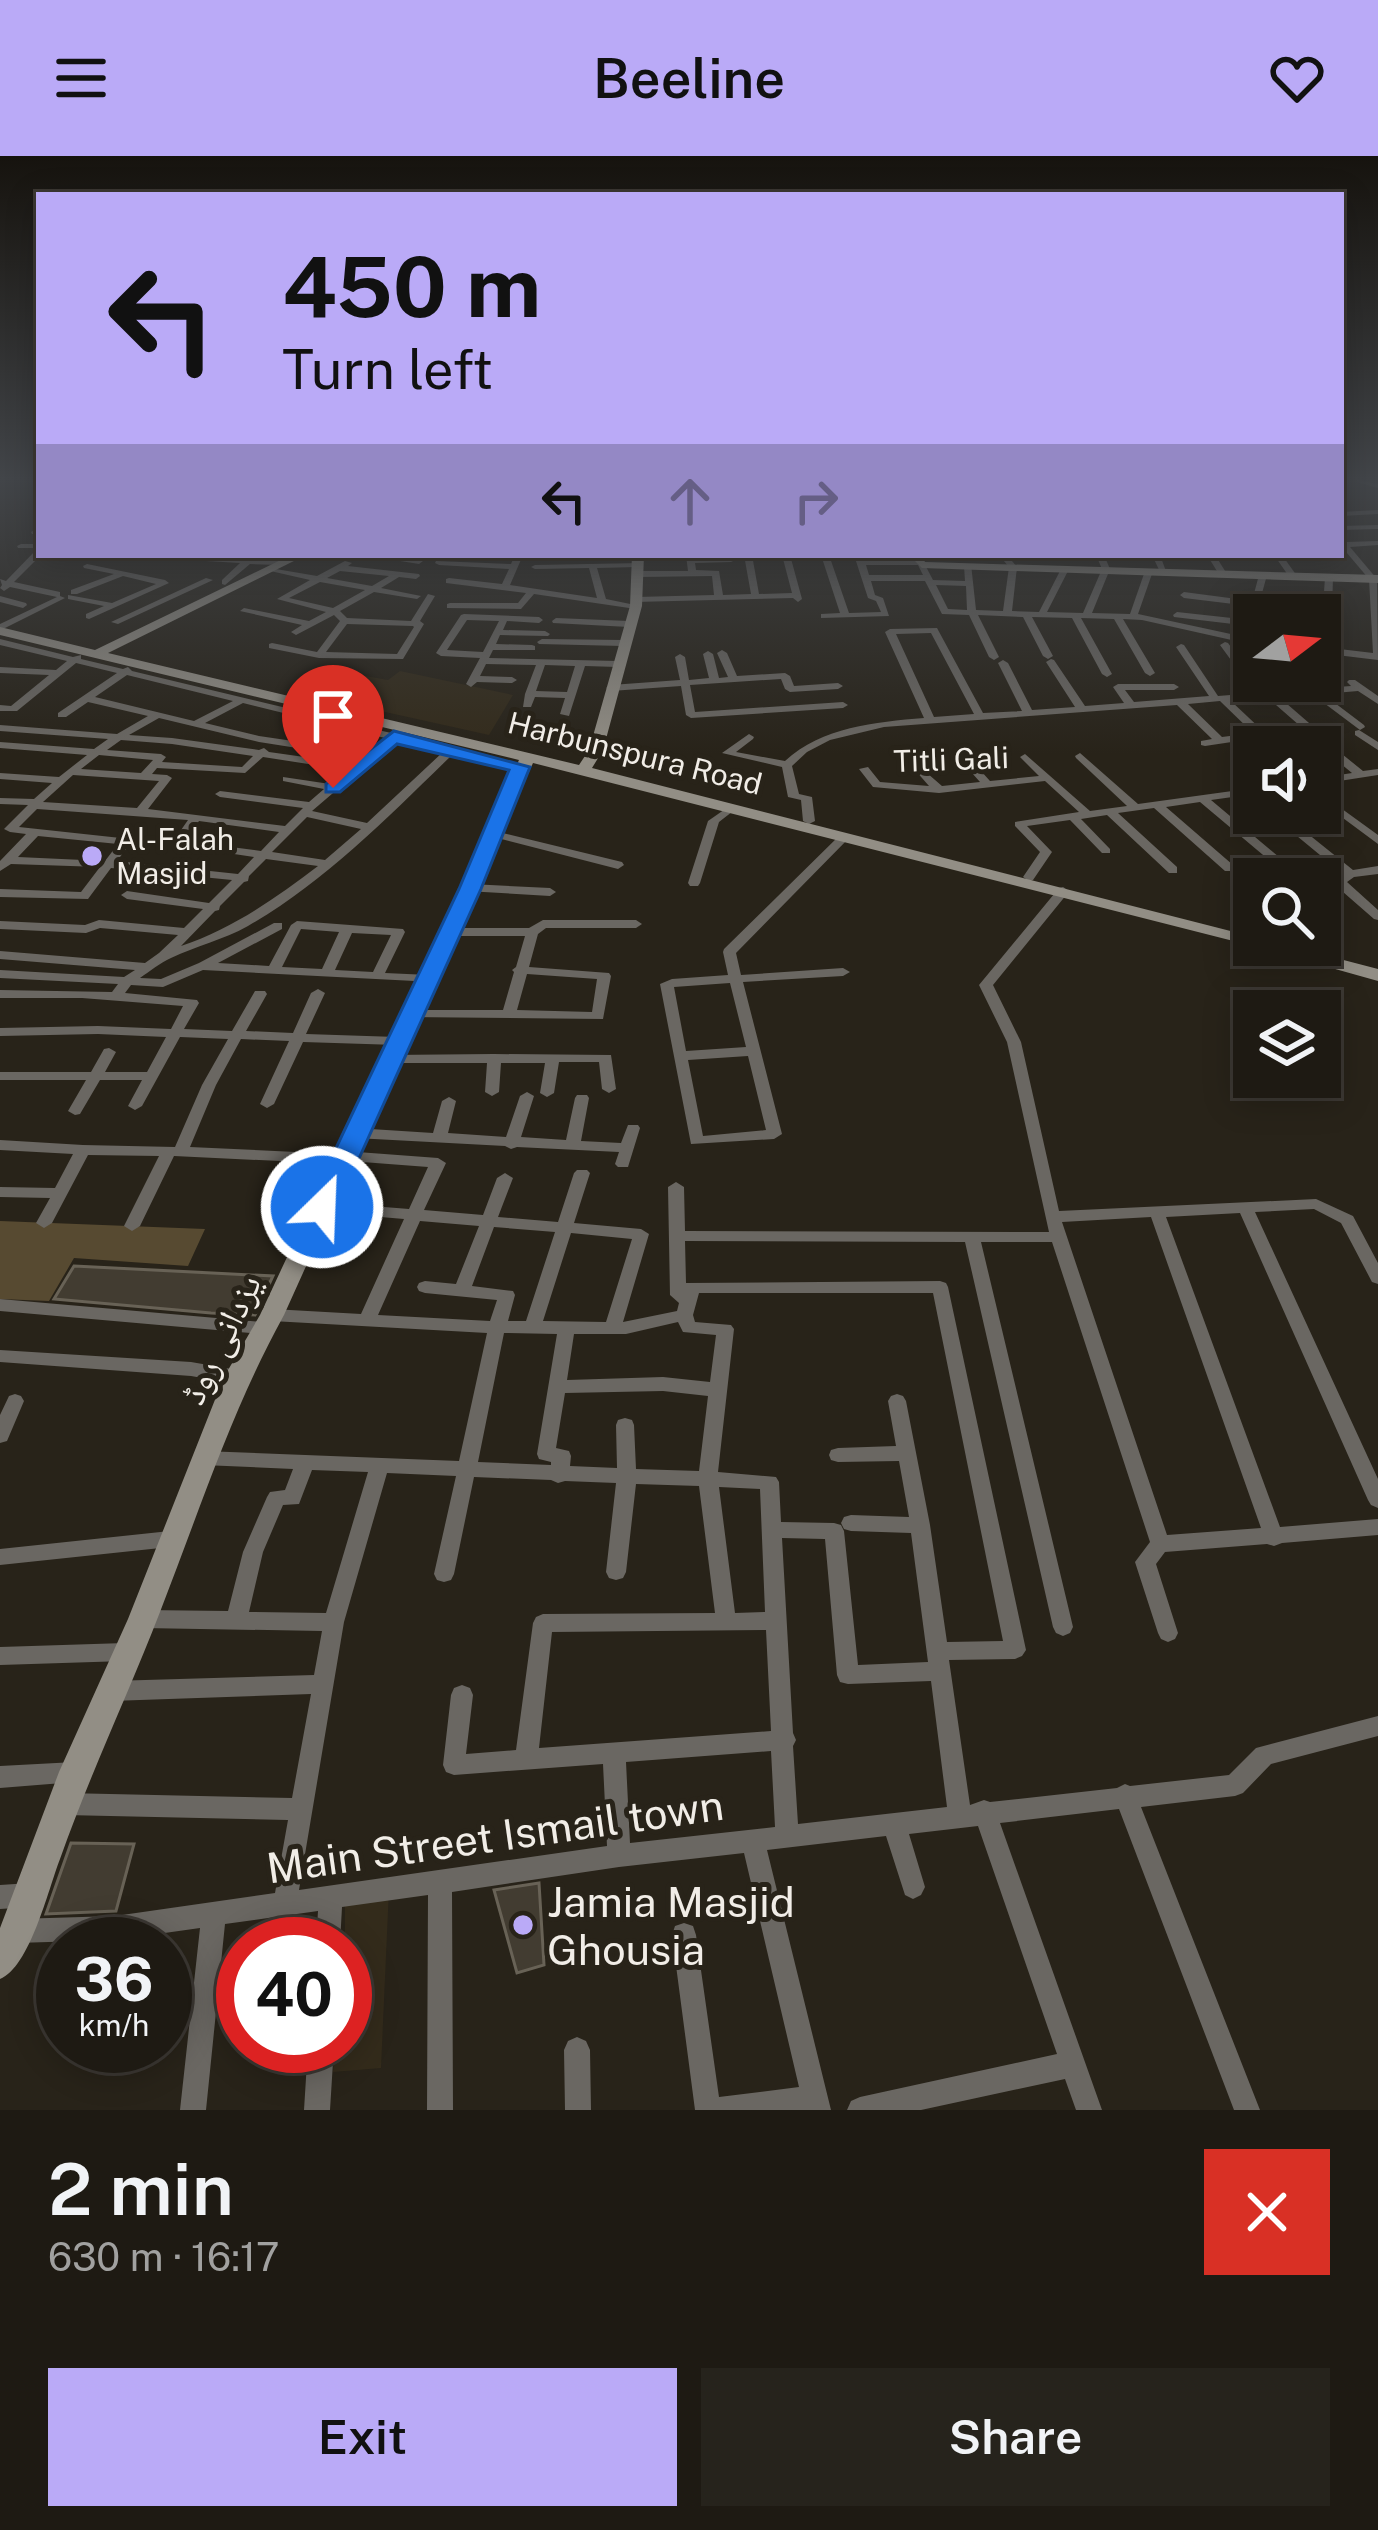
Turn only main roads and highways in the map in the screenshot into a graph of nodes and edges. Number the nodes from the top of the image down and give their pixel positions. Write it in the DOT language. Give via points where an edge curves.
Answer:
graph roads {
  1 [pos="267,571"];
  2 [pos="638,571"];
  3 [pos="1152,571"];
  4 [pos="1376,579"];
  5 [pos="2,632"];
  6 [pos="87,654"];
  7 [pos="134,666"];
  8 [pos="347,711"];
  9 [pos="524,762"];
  10 [pos="586,766"];
  11 [pos="660,786"];
  12 [pos="1065,889"];
  13 [pos="1233,933"];
  14 [pos="1341,959"];
  15 [pos="1341,962"];
  16 [pos="1378,971"];
  17 [pos="0,1962"];
  1 -- 6 [label="main road"];
  2 -- 10 [label="main road" via="636,603"];
  3 -- 4 [label="main road"];
  5 -- 6 [label="main road, Harbunspura Road"];
  5 -- 6 [label="main road, Harbunspura Road"];
  6 -- 7 [label="main road, Harbunspura Road"];
  7 -- 8 [label="main road, Harbunspura Road"];
  7 -- 8 [label="main road, Harbunspura Road"];
  8 -- 9 [label="main road, Harbunspura Road" via="398,732"];
  8 -- 10 [label="main road, Harbunspura Road"];
  9 -- 11 [label="main road, Harbunspura Road"];
  9 -- 17 [label="main road, یزدانی روڈ" via="237,1377"];
  10 -- 11 [label="main road, Harbunspura Road"];
  11 -- 12 [label="main road, Harbunspura Road"];
  11 -- 12 [label="main road, Harbunspura Road"];
  12 -- 13 [label="main road, Harbunspura Road"];
  14 -- 16 [label="main road"];
  15 -- 16 [label="main road"];
}
